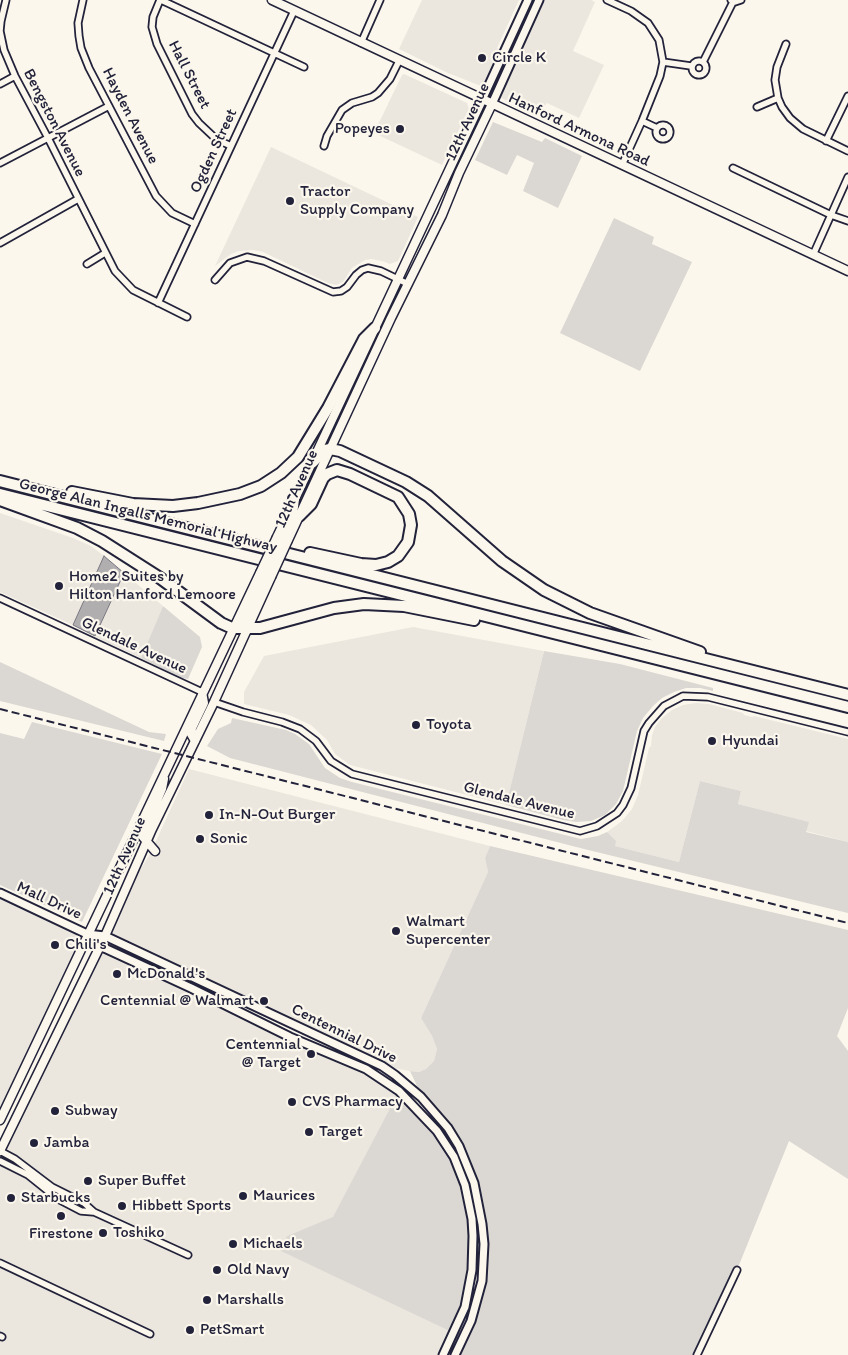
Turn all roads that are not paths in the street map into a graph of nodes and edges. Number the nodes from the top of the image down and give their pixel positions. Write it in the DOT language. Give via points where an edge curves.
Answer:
graph roads {
  1 [pos="6,0"];
  2 [pos="83,0"];
  3 [pos="161,0"];
  4 [pos="272,0"];
  5 [pos="379,0"];
  6 [pos="528,0"];
  7 [pos="538,0"];
  8 [pos="741,0"];
  9 [pos="611,1"];
  10 [pos="732,1"];
  11 [pos="294,10"];
  12 [pos="361,43"];
  13 [pos="786,44"];
  14 [pos="275,52"];
  15 [pos="399,61"];
  16 [pos="663,62"];
  17 [pos="704,62"];
  18 [pos="692,66"];
  19 [pos="304,67"];
  20 [pos="15,76"];
  21 [pos="0,84"];
  22 [pos="848,96"];
  23 [pos="778,98"];
  24 [pos="482,100"];
  25 [pos="492,104"];
  26 [pos="109,106"];
  27 [pos="757,107"];
  28 [pos="642,121"];
  29 [pos="657,128"];
  30 [pos="48,138"];
  31 [pos="826,141"];
  32 [pos="231,146"];
  33 [pos="324,146"];
  34 [pos="848,151"];
  35 [pos="0,163"];
  36 [pos="622,165"];
  37 [pos="733,168"];
  38 [pos="848,177"];
  39 [pos="78,199"];
  40 [pos="831,215"];
  41 [pos="848,221"];
  42 [pos="194,224"];
  43 [pos="0,243"];
  44 [pos="105,253"];
  45 [pos="813,255"];
  46 [pos="87,264"];
  47 [pos="848,271"];
  48 [pos="398,279"];
  49 [pos="216,280"];
  50 [pos="408,284"];
  51 [pos="158,303"];
  52 [pos="187,317"];
  53 [pos="375,328"];
  54 [pos="330,449"];
  55 [pos="312,463"];
  56 [pos="0,480"];
  57 [pos="0,494"];
  58 [pos="294,499"];
  59 [pos="0,500"];
  60 [pos="299,516"];
  61 [pos="282,538"];
  62 [pos="262,547"];
  63 [pos="265,575"];
  64 [pos="0,598"];
  65 [pos="232,628"];
  66 [pos="247,629"];
  67 [pos="594,644"];
  68 [pos="750,671"];
  69 [pos="202,692"];
  70 [pos="848,695"];
  71 [pos="214,702"];
  72 [pos="848,707"];
  73 [pos="848,732"];
  74 [pos="195,741"];
  75 [pos="164,775"];
  76 [pos="146,842"];
  77 [pos="155,851"];
  78 [pos="0,893"];
  79 [pos="87,934"];
  80 [pos="105,936"];
  81 [pos="100,946"];
  82 [pos="0,1120"];
  83 [pos="0,1151"];
  84 [pos="0,1161"];
  85 [pos="94,1212"];
  86 [pos="474,1244"];
  87 [pos="188,1255"];
  88 [pos="0,1263"];
  89 [pos="737,1270"];
  90 [pos="476,1305"];
  91 [pos="150,1334"];
  92 [pos="444,1355"];
  93 [pos="455,1355"];
  94 [pos="697,1355"];
  1 -- 20 [label="street, Bengston Avenue" via="1,21 2,42"];
  2 -- 26 [label="street, Hayden Avenue" via="78,22 81,48"];
  3 -- 14 [label="street"];
  3 -- 32 [label="street, Hall Street" via="152,28 157,44 192,114 216,139"];
  4 -- 11 [label="main road, Hanford Armona Road"];
  5 -- 12 [label="street"];
  6 -- 24 [label="street, 12th Avenue"];
  7 -- 25 [label="street, 12th Avenue"];
  8 -- 10 [label="street"];
  9 -- 16 [label="street" via="648,23 659,40"];
  10 -- 17 [label="street"];
  11 -- 12 [label="main road, Hanford Armona Road"];
  11 -- 14 [label="street, Ogden Street"];
  12 -- 15 [label="main road, Hanford Armona Road"];
  13 -- 23 [label="street" via="776,72"];
  14 -- 19 [label="street"];
  14 -- 32 [label="street, Ogden Street"];
  15 -- 24 [label="main road, Hanford Armona Road"];
  15 -- 33 [label="street" via="378,93 342,110"];
  16 -- 18 [label="street"];
  16 -- 28 [label="street"];
  17 -- 18 [label="street" via="696,61"];
  17 -- 18 [label="street" via="706,68 702,74 693,73"];
  20 -- 21 [label="street"];
  20 -- 30 [label="street, Bengston Avenue"];
  22 -- 31 [label="street"];
  23 -- 27 [label="street"];
  23 -- 31 [label="street" via="795,123"];
  24 -- 25 [label="main road, Hanford Armona Road"];
  24 -- 48 [label="main road, 12th Avenue"];
  25 -- 36 [label="main road, Hanford Armona Road"];
  25 -- 50 [label="main road, 12th Avenue"];
  26 -- 30 [label="street"];
  26 -- 42 [label="street, Hayden Avenue" via="156,196 172,213"];
  28 -- 29 [label="street"];
  28 -- 36 [label="street"];
  30 -- 35 [label="street"];
  30 -- 39 [label="street, Bengston Avenue"];
  31 -- 34 [label="street"];
  32 -- 42 [label="street, Ogden Street"];
  36 -- 45 [label="main road, Hanford Armona Road"];
  37 -- 40 [label="street"];
  38 -- 40 [label="street"];
  39 -- 43 [label="street"];
  39 -- 44 [label="street, Bengston Avenue"];
  40 -- 41 [label="street"];
  40 -- 45 [label="street"];
  42 -- 51 [label="street, Ogden Street"];
  44 -- 46 [label="street"];
  44 -- 51 [label="street, Bengston Avenue" via="124,282"];
  45 -- 47 [label="main road, Hanford Armona Road"];
  48 -- 49 [label="street" via="368,268 356,275 348,287 333,292 264,261 247,257 230,263"];
  48 -- 50 [label="street"];
  48 -- 53 [label="main road, 12th Avenue"];
  50 -- 54 [label="main road, 12th Avenue"];
  51 -- 52 [label="street, Bengston Avenue"];
  53 -- 55 [label="main road, 12th Avenue"];
  53 -- 56 [label="highway" via="364,339 298,458 271,480 250,491 186,505 146,506"];
  54 -- 55 [label="highway"];
  54 -- 60 [label="main road, 12th Avenue"];
  54 -- 68 [label="highway" via="406,482 428,496 502,561 535,585 570,604"];
  55 -- 58 [label="main road, 12th Avenue"];
  56 -- 62 [label="highway, George Alan Ingalls Memorial Highway"];
  57 -- 67 [label="highway, George Alan Ingalls Memorial Highway"];
  58 -- 61 [label="highway" via="292,515"];
  59 -- 65 [label="highway" via="102,540"];
  60 -- 61 [label="main road, 12th Avenue"];
  60 -- 62 [label="highway" via="311,504 327,474 336,470 398,498 409,514 411,532 398,556 376,564"];
  61 -- 63 [label="highway, bridge"];
  62 -- 68 [label="highway"];
  63 -- 65 [label="main road, 12th Avenue"];
  63 -- 66 [label="highway" via="244,617"];
  64 -- 69 [label="street, Glendale Avenue"];
  65 -- 66 [label="highway"];
  65 -- 69 [label="main road, 12th Avenue"];
  66 -- 67 [label="highway" via="348,606 383,604"];
  66 -- 71 [label="main road, 12th Avenue"];
  67 -- 72 [label="highway"];
  68 -- 70 [label="highway"];
  69 -- 74 [label="main road" via="204,703 191,734"];
  69 -- 75 [label="main road, 12th Avenue"];
  71 -- 73 [label="street, Glendale Avenue" via="300,729 316,741 331,761 352,774 580,831 597,826 617,813 631,788 649,723 664,706 683,696 708,696"];
  71 -- 74 [label="main road, 12th Avenue"];
  74 -- 76 [label="main road, 12th Avenue"];
  75 -- 76 [label="main road" via="162,789 143,832"];
  75 -- 79 [label="main road, 12th Avenue"];
  76 -- 77 [label="main road"];
  76 -- 80 [label="main road, 12th Avenue"];
  78 -- 79 [label="street, Mall Drive"];
  79 -- 80 [label="street, Mall Drive"];
  79 -- 81 [label="street, Mall Drive"];
  79 -- 82 [label="main road, 12th Avenue"];
  80 -- 81 [label="main road, 12th Avenue"];
  80 -- 90 [label="street, Centennial Drive" via="382,1066 421,1097 448,1128 474,1183 484,1244 482,1281"];
  81 -- 83 [label="main road, 12th Avenue"];
  81 -- 86 [label="street, Centennial Drive" via="290,1037 366,1069 399,1091 437,1131 454,1157 469,1200"];
  83 -- 85 [label="street"];
  84 -- 85 [label="street" via="28,1176 58,1200 81,1211"];
  85 -- 87 [label="street"];
  86 -- 90 [label="street" via="480,1262 474,1298"];
  86 -- 92 [label="street, Centennial Drive" via="465,1307"];
  88 -- 91 [label="street"];
  89 -- 94 [label="street"];
  90 -- 93 [label="street, Centennial Drive"];
}
